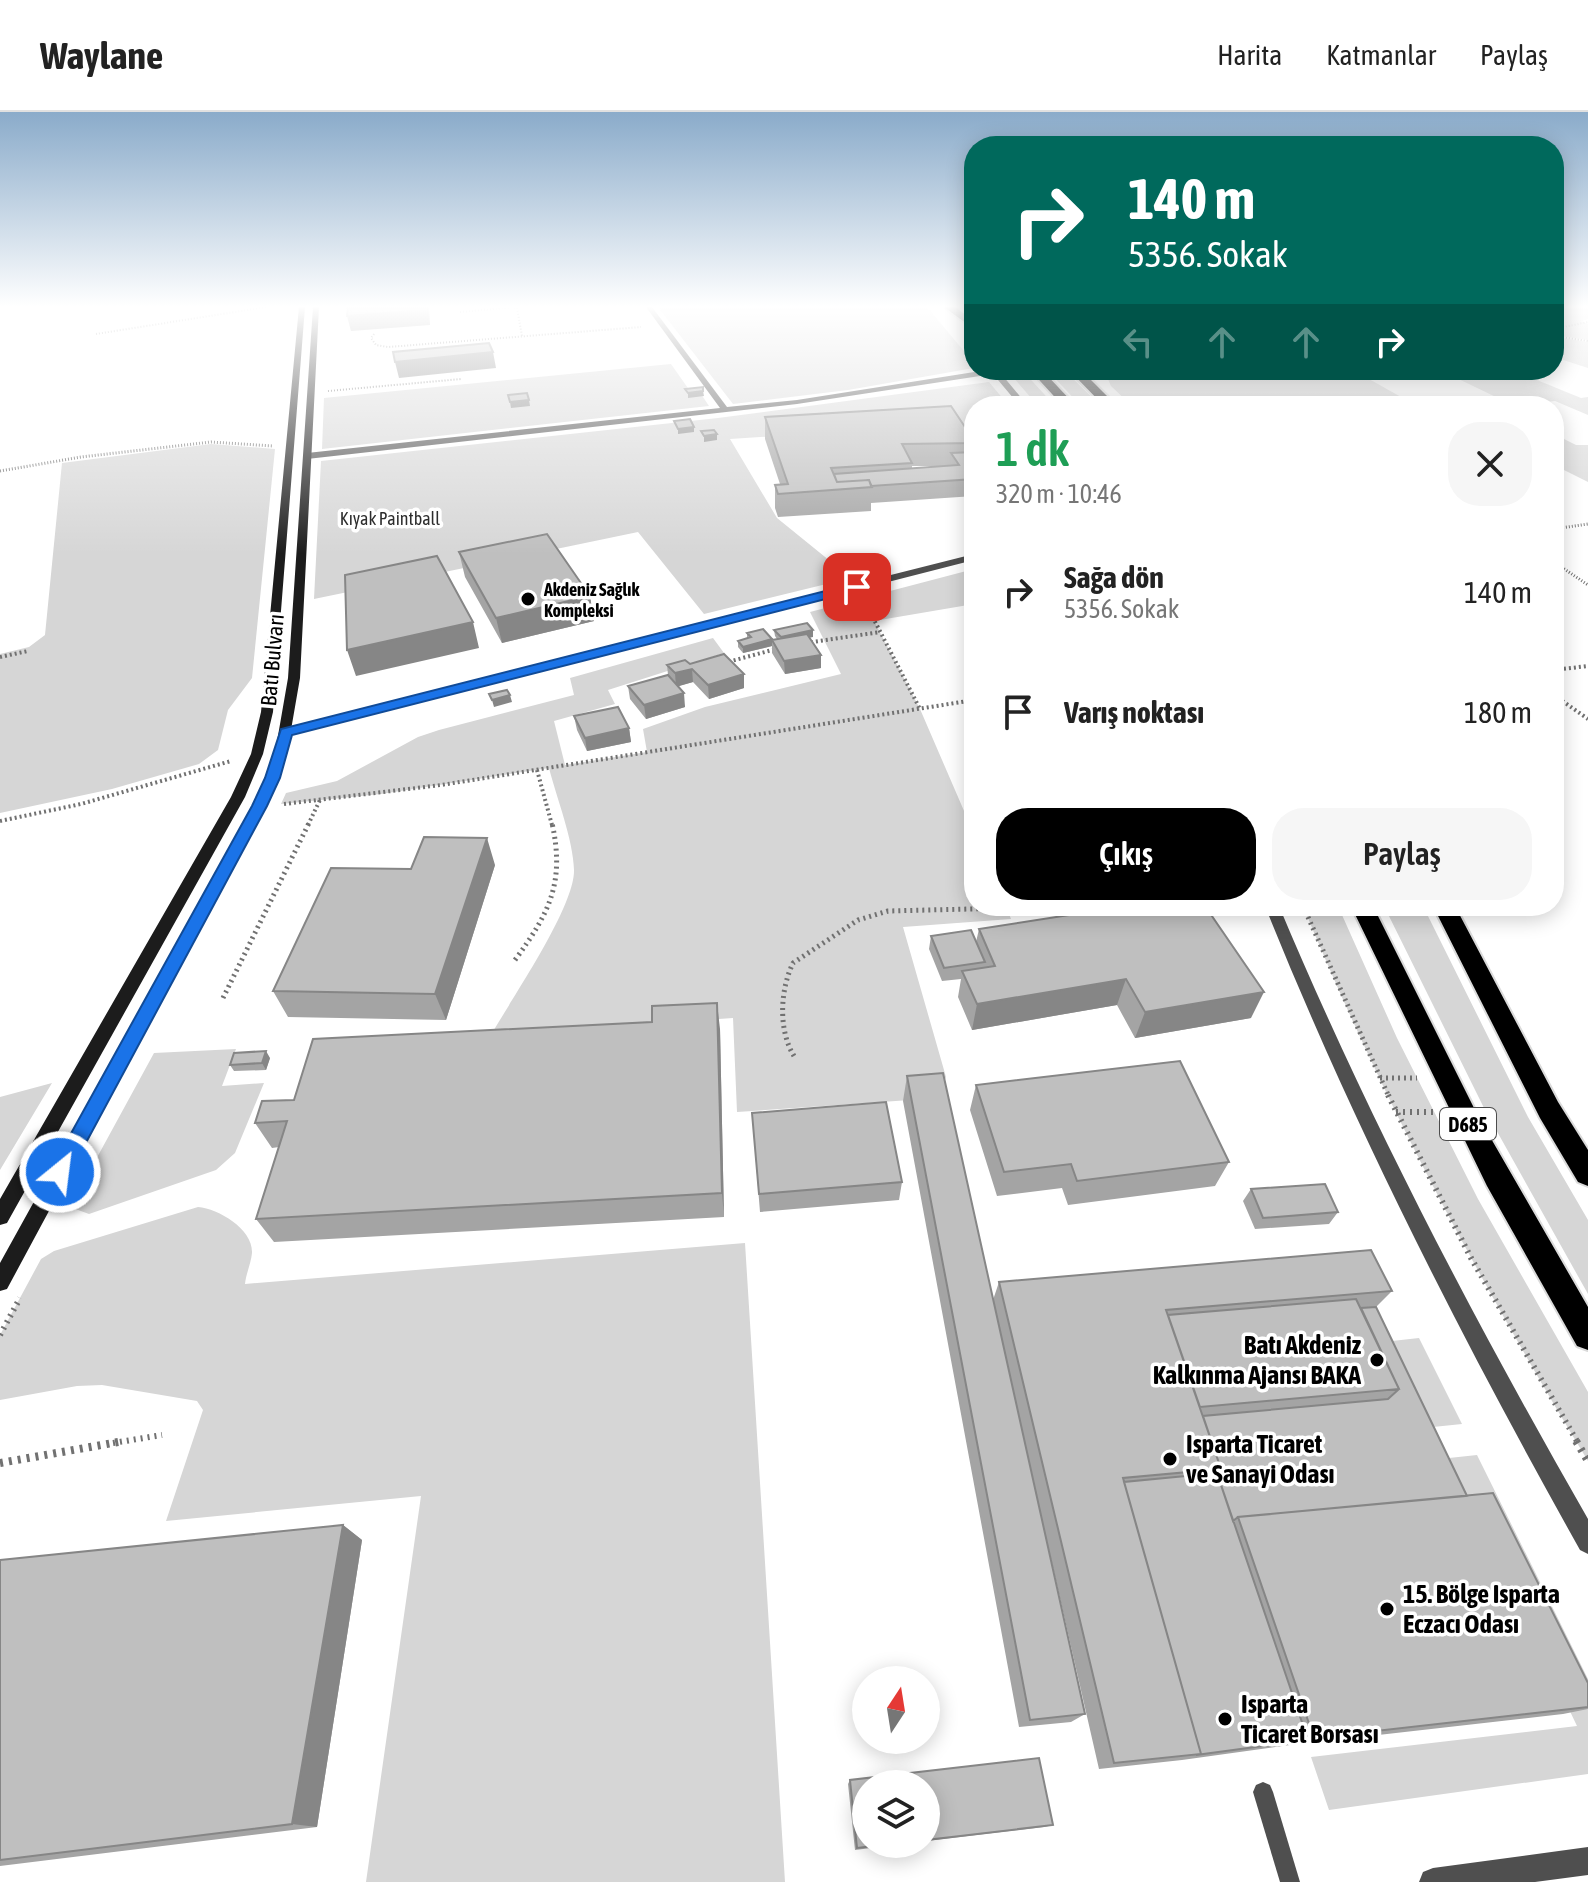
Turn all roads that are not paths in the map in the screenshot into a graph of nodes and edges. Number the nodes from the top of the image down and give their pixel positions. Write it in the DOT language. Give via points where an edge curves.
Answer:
graph roads {
  1 [pos="295,390"];
  2 [pos="311,390"];
  3 [pos="710,390"];
  4 [pos="881,390"];
  5 [pos="725,410"];
  6 [pos="307,456"];
  7 [pos="964,560"];
  8 [pos="286,732"];
  9 [pos="1276,916"];
  10 [pos="1367,916"];
  11 [pos="1449,916"];
  12 [pos="1588,1174"];
  13 [pos="0,1217"];
  14 [pos="0,1282"];
  15 [pos="1588,1335"];
  16 [pos="1588,1542"];
  17 [pos="1263,1792"];
  18 [pos="1588,1861"];
  19 [pos="1290,1882"];
  20 [pos="1433,1882"];
  1 -- 13 [label="street, Batı Bulvarı" via="270,683 257,754 238,797"];
  2 -- 6 [label="street, Batı Bulvarı"];
  3 -- 5 [label="street"];
  4 -- 5 [label="street"];
  5 -- 6 [label="street"];
  6 -- 8 [label="street, Batı Bulvarı"];
  7 -- 8 [label="street"];
  8 -- 14 [label="street, Batı Bulvarı" via="260,806"];
  9 -- 16 [label="street" via="1451,1292"];
  10 -- 15 [label="highway, D685" via="1478,1144"];
  11 -- 12 [label="highway" via="1549,1110"];
  17 -- 19 [label="lane"];
  18 -- 20 [label="street"];
}
